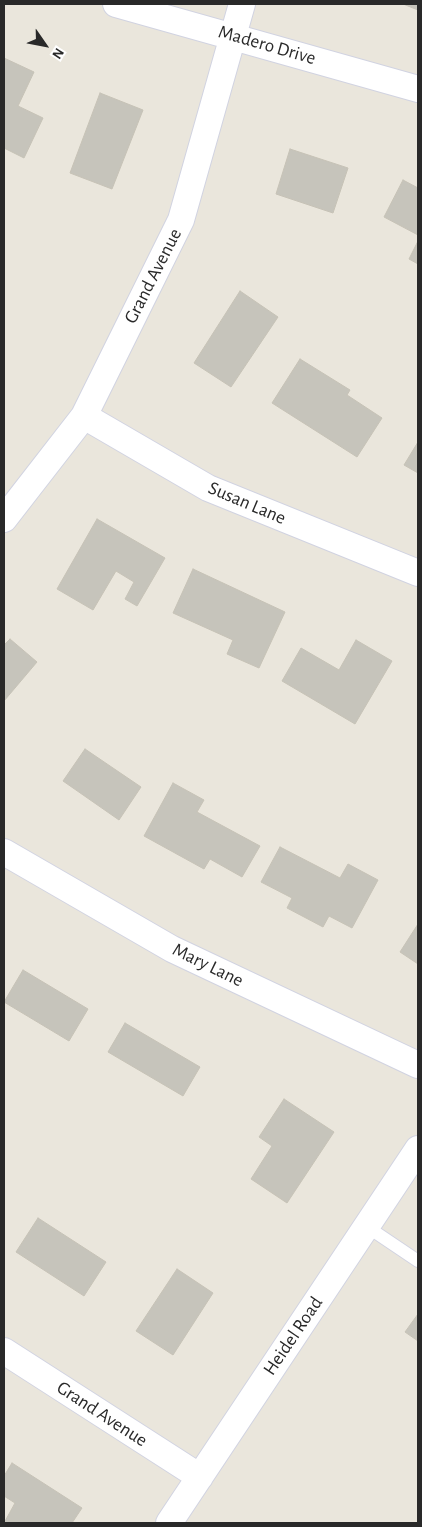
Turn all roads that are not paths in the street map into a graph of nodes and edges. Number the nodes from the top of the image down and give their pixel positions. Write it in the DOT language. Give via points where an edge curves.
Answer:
graph roads {
  1 [pos="116,4"];
  2 [pos="242,4"];
  3 [pos="233,35"];
  4 [pos="418,89"];
  5 [pos="84,416"];
  6 [pos="4,519"];
  7 [pos="418,573"];
  8 [pos="4,852"];
  9 [pos="418,1065"];
  10 [pos="418,1149"];
  11 [pos="366,1226"];
  12 [pos="418,1261"];
  13 [pos="4,1350"];
  14 [pos="200,1477"];
  15 [pos="169,1523"];
  1 -- 3 [label="street, Madero Drive"];
  2 -- 3 [label="street, Grand Avenue"];
  3 -- 4 [label="street, Madero Drive"];
  3 -- 5 [label="street, Grand Avenue" via="181,220"];
  5 -- 6 [label="street, Grand Avenue"];
  5 -- 7 [label="street, Susan Lane" via="208,488"];
  8 -- 9 [label="street, Mary Lane" via="172,948"];
  10 -- 11 [label="street, Heidel Road"];
  11 -- 12 [label="lane"];
  11 -- 14 [label="street, Heidel Road"];
  13 -- 14 [label="street, Grand Avenue"];
  14 -- 15 [label="street, Heidel Road"];
}
